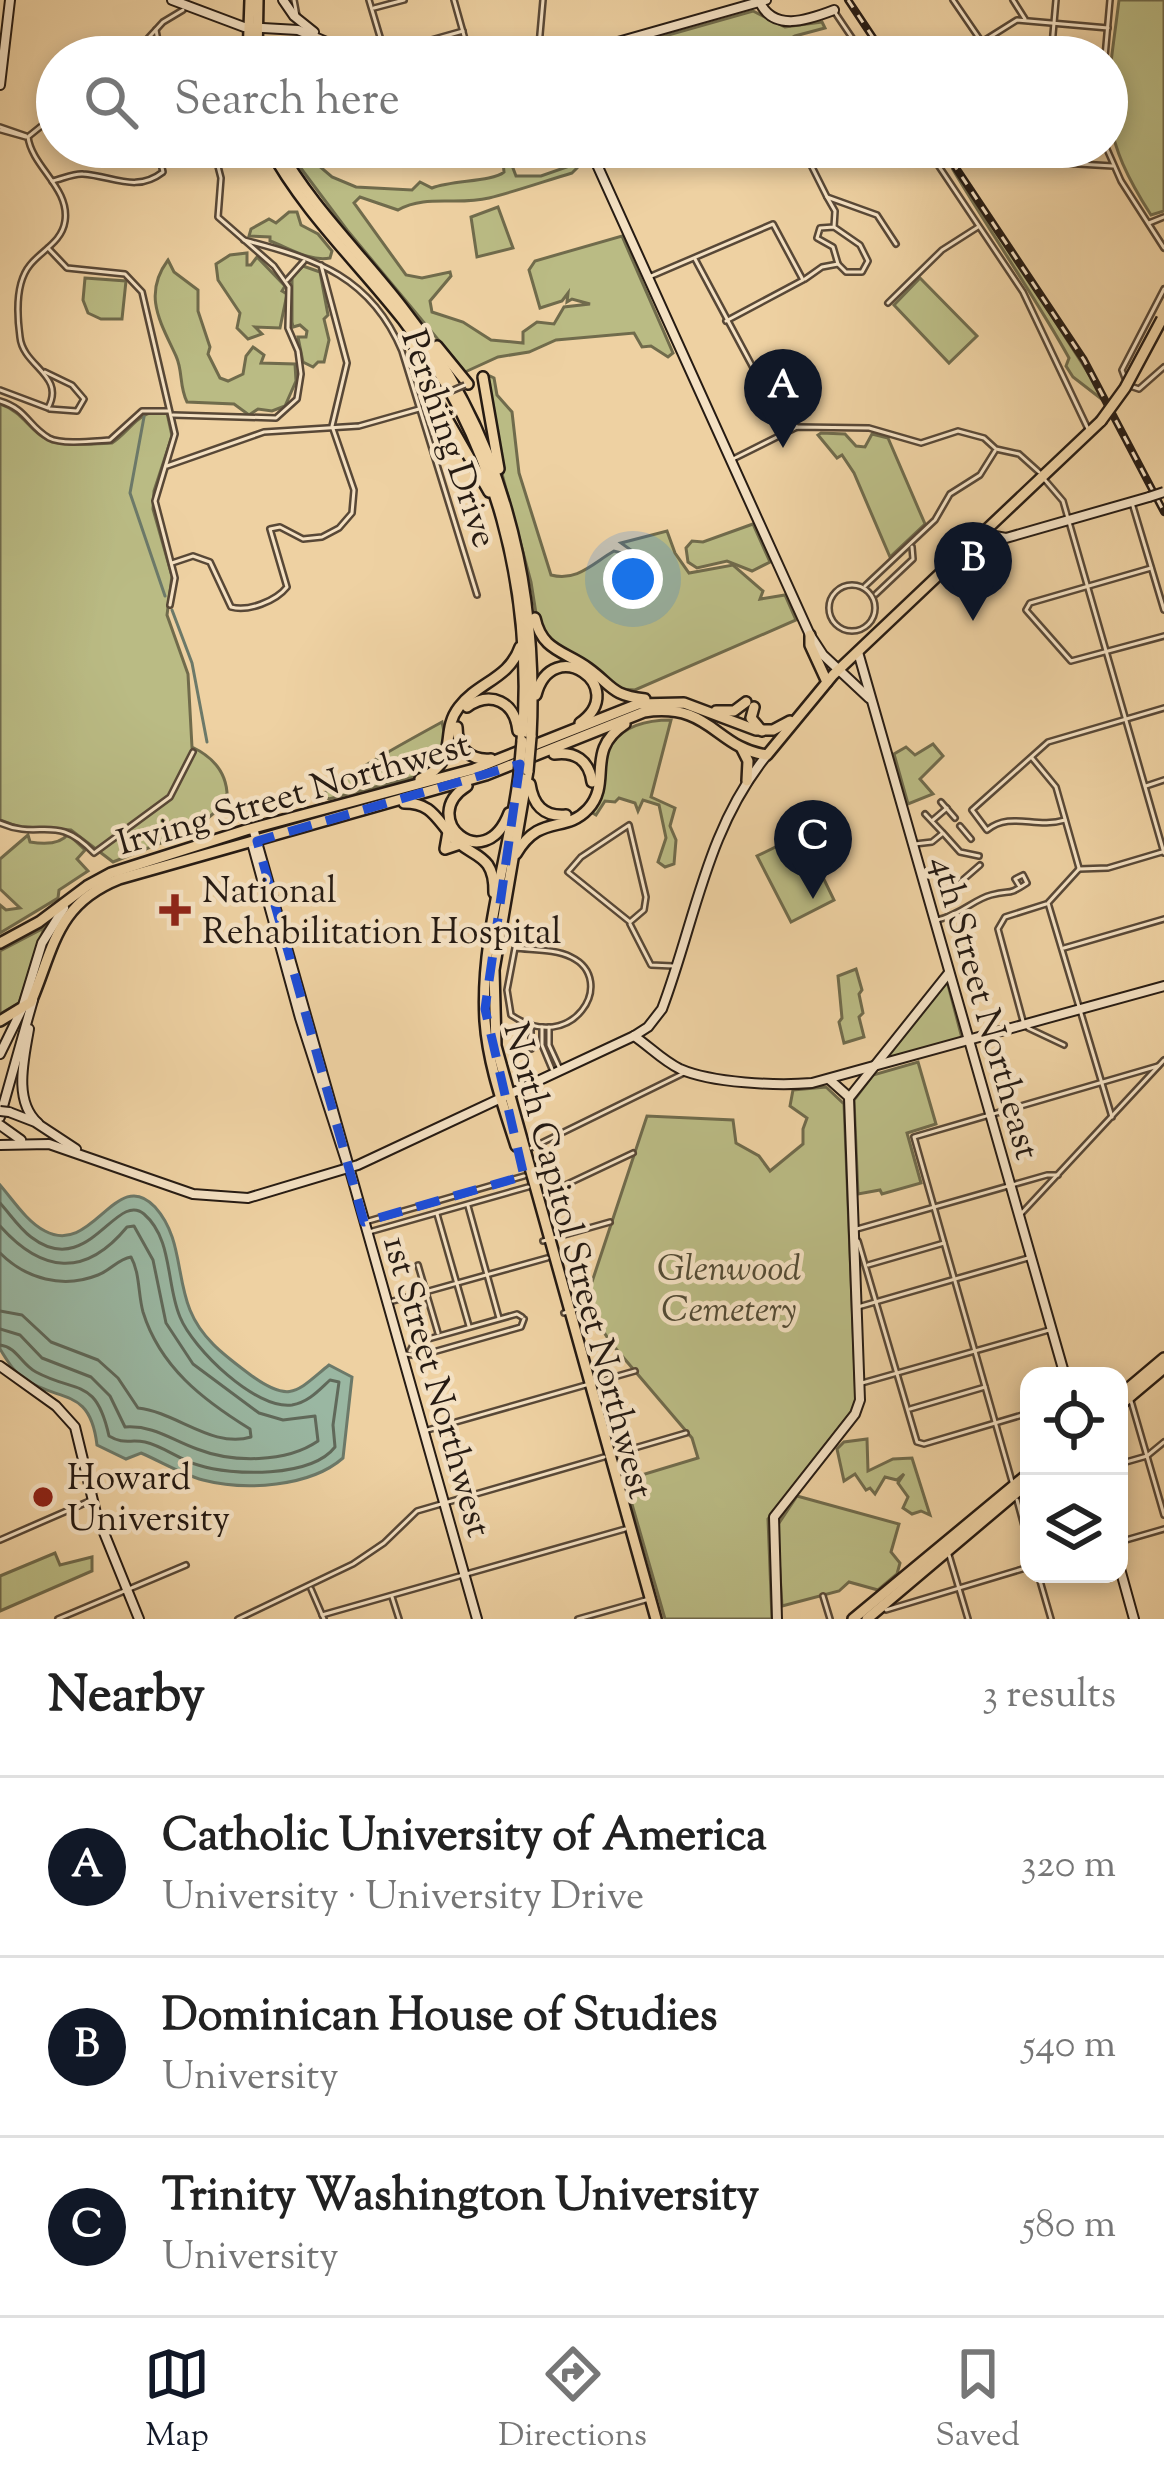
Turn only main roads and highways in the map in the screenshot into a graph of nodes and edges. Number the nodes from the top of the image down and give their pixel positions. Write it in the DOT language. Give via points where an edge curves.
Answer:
graph roads {
  1 [pos="252,1"];
  2 [pos="258,27"];
  3 [pos="256,36"];
  4 [pos="257,36"];
  5 [pos="281,168"];
  6 [pos="290,168"];
  7 [pos="1163,317"];
  8 [pos="405,323"];
  9 [pos="418,327"];
  10 [pos="484,377"];
  11 [pos="466,384"];
  12 [pos="503,492"];
  13 [pos="507,536"];
  14 [pos="525,582"];
  15 [pos="811,635"];
  16 [pos="523,636"];
  17 [pos="827,682"];
  18 [pos="668,701"];
  19 [pos="699,707"];
  20 [pos="532,712"];
  21 [pos="802,713"];
  22 [pos="452,722"];
  23 [pos="719,730"];
  24 [pos="761,731"];
  25 [pos="554,740"];
  26 [pos="742,749"];
  27 [pos="522,756"];
  28 [pos="443,777"];
  29 [pos="747,781"];
  30 [pos="517,791"];
  31 [pos="364,798"];
  32 [pos="387,804"];
  33 [pos="254,837"];
  34 [pos="513,859"];
  35 [pos="0,944"];
  36 [pos="490,947"];
  37 [pos="0,1021"];
  38 [pos="504,1096"];
  39 [pos="520,1152"];
  40 [pos="534,1200"];
  41 [pos="546,1241"];
  42 [pos="566,1312"];
  43 [pos="1164,1358"];
  44 [pos="1164,1368"];
  45 [pos="1128,1391"];
  46 [pos="1128,1392"];
  47 [pos="607,1456"];
  48 [pos="620,1489"];
  49 [pos="1020,1489"];
  50 [pos="886,1597"];
  51 [pos="648,1599"];
  52 [pos="873,1617"];
  53 [pos="654,1618"];
  54 [pos="853,1619"];
  1 -- 2 [label="main road"];
  2 -- 3 [label="main road"];
  2 -- 4 [label="main road"];
  5 -- 8 [label="main road, North Capitol Street Northwest"];
  6 -- 9 [label="main road"];
  7 -- 17 [label="main road, bridge" via="1090,433"];
  8 -- 13 [label="main road, North Capitol Street Northwest" via="464,418"];
  8 -- 13 [label="main road" via="430,399 483,481"];
  9 -- 11 [label="main road"];
  9 -- 12 [label="main road" via="460,394"];
  10 -- 12 [label="main road"];
  12 -- 14 [label="main road"];
  13 -- 16 [label="main road, North Capitol Street Northwest"];
  14 -- 18 [label="main road" via="550,648 616,693"];
  14 -- 20 [label="main road"];
  15 -- 17 [label="main road"];
  16 -- 22 [label="main road" via="508,670 462,704"];
  16 -- 27 [label="main road, North Capitol Street Northwest"];
  17 -- 21 [label="main road"];
  18 -- 19 [label="main road"];
  18 -- 25 [label="main road" via="633,706"];
  19 -- 24 [label="main road"];
  19 -- 24 [label="main road" via="731,712 750,704"];
  20 -- 25 [label="main road" via="552,670 574,668 592,680 592,713"];
  20 -- 27 [label="main road"];
  21 -- 24 [label="main road"];
  21 -- 26 [label="main road" via="767,755"];
  22 -- 28 [label="main road" via="454,750"];
  22 -- 31 [label="main road" via="435,770"];
  23 -- 26 [label="main road"];
  23 -- 27 [label="main road" via="687,712 649,711"];
  23 -- 34 [label="main road" via="664,714 621,726 601,749 588,809 538,829"];
  25 -- 27 [label="main road"];
  26 -- 29 [label="main road"];
  27 -- 27 [label="main road" via="471,756 458,740 460,718 475,701 500,700 515,716"];
  27 -- 27 [label="main road" via="576,755 590,771 591,792 574,812 549,814 535,802"];
  27 -- 28 [label="main road, Irving Street Northwest"];
  27 -- 30 [label="main road, North Capitol Street Northwest"];
  27 -- 30 [label="main road" via="458,792 449,808 452,826 470,841 491,839"];
  27 -- 32 [label="main road, Irving Street Northwest"];
  27 -- 34 [label="main road"];
  28 -- 31 [label="main road, Irving Street Northwest"];
  28 -- 33 [label="main road"];
  30 -- 36 [label="main road, North Capitol Street Northwest"];
  31 -- 33 [label="main road, Irving Street Northwest"];
  32 -- 33 [label="main road, Irving Street Northwest"];
  32 -- 36 [label="main road" via="427,807 480,855 494,886"];
  33 -- 35 [label="main road, Irving Street Northwest" via="116,871"];
  33 -- 37 [label="main road, Irving Street Northwest" via="92,892 56,932 26,1011"];
  34 -- 38 [label="main road" via="493,992"];
  36 -- 38 [label="main road, North Capitol Street Northwest" via="485,1017"];
  38 -- 39 [label="main road, North Capitol Street Northwest"];
  39 -- 40 [label="main road"];
  39 -- 40 [label="main road, North Capitol Street Northwest"];
  40 -- 41 [label="main road"];
  41 -- 42 [label="main road"];
  41 -- 42 [label="main road, North Capitol Street Northwest"];
  42 -- 47 [label="main road"];
  43 -- 45 [label="main road"];
  44 -- 46 [label="main road"];
  47 -- 48 [label="main road"];
  47 -- 51 [label="main road, North Capitol Street Northwest"];
  48 -- 51 [label="main road"];
  48 -- 53 [label="main road"];
  49 -- 50 [label="main road"];
  50 -- 52 [label="main road"];
  50 -- 54 [label="main road"];
  51 -- 53 [label="main road, North Capitol Street Northwest"];
}
